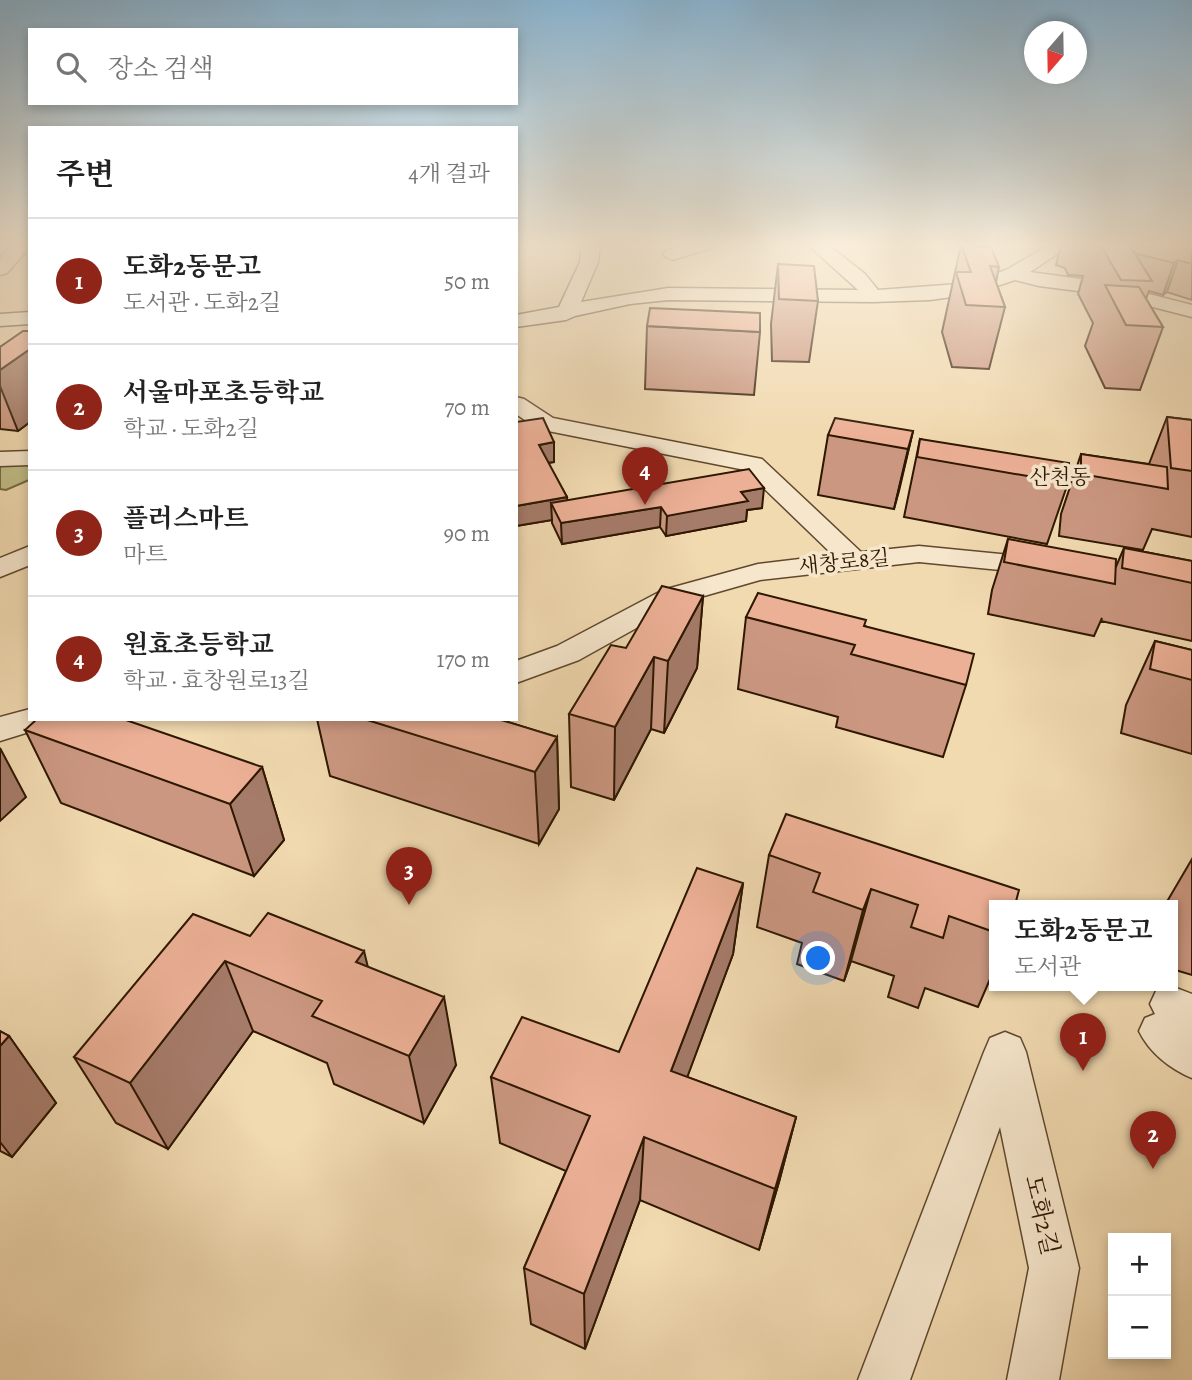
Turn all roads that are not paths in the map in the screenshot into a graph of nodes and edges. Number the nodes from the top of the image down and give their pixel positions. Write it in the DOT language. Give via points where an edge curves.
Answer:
graph roads {
  1 [pos="568,308"];
  2 [pos="587,308"];
  3 [pos="566,314"];
  4 [pos="28,318"];
  5 [pos="0,320"];
  6 [pos="518,321"];
  7 [pos="518,405"];
  8 [pos="28,458"];
  9 [pos="0,459"];
  10 [pos="28,555"];
  11 [pos="853,560"];
  12 [pos="0,569"];
  13 [pos="1072,571"];
  14 [pos="518,672"];
  15 [pos="28,721"];
  16 [pos="0,729"];
  17 [pos="1174,1016"];
  18 [pos="1192,1058"];
  19 [pos="884,1380"];
  20 [pos="1033,1380"];
  1 -- 3 [label="street"];
  2 -- 3 [label="street"];
  3 -- 6 [label="street"];
  4 -- 5 [label="street"];
  7 -- 11 [label="street" via="546,424 753,464"];
  8 -- 9 [label="street"];
  10 -- 12 [label="street"];
  11 -- 13 [label="street, 새창로8길" via="919,554"];
  11 -- 14 [label="street, 새창로8길" via="758,572 673,596 568,653"];
  15 -- 16 [label="street"];
  17 -- 18 [label="street"];
  19 -- 20 [label="street, 도화2길" via="1006,1052 1054,1268"];
}
